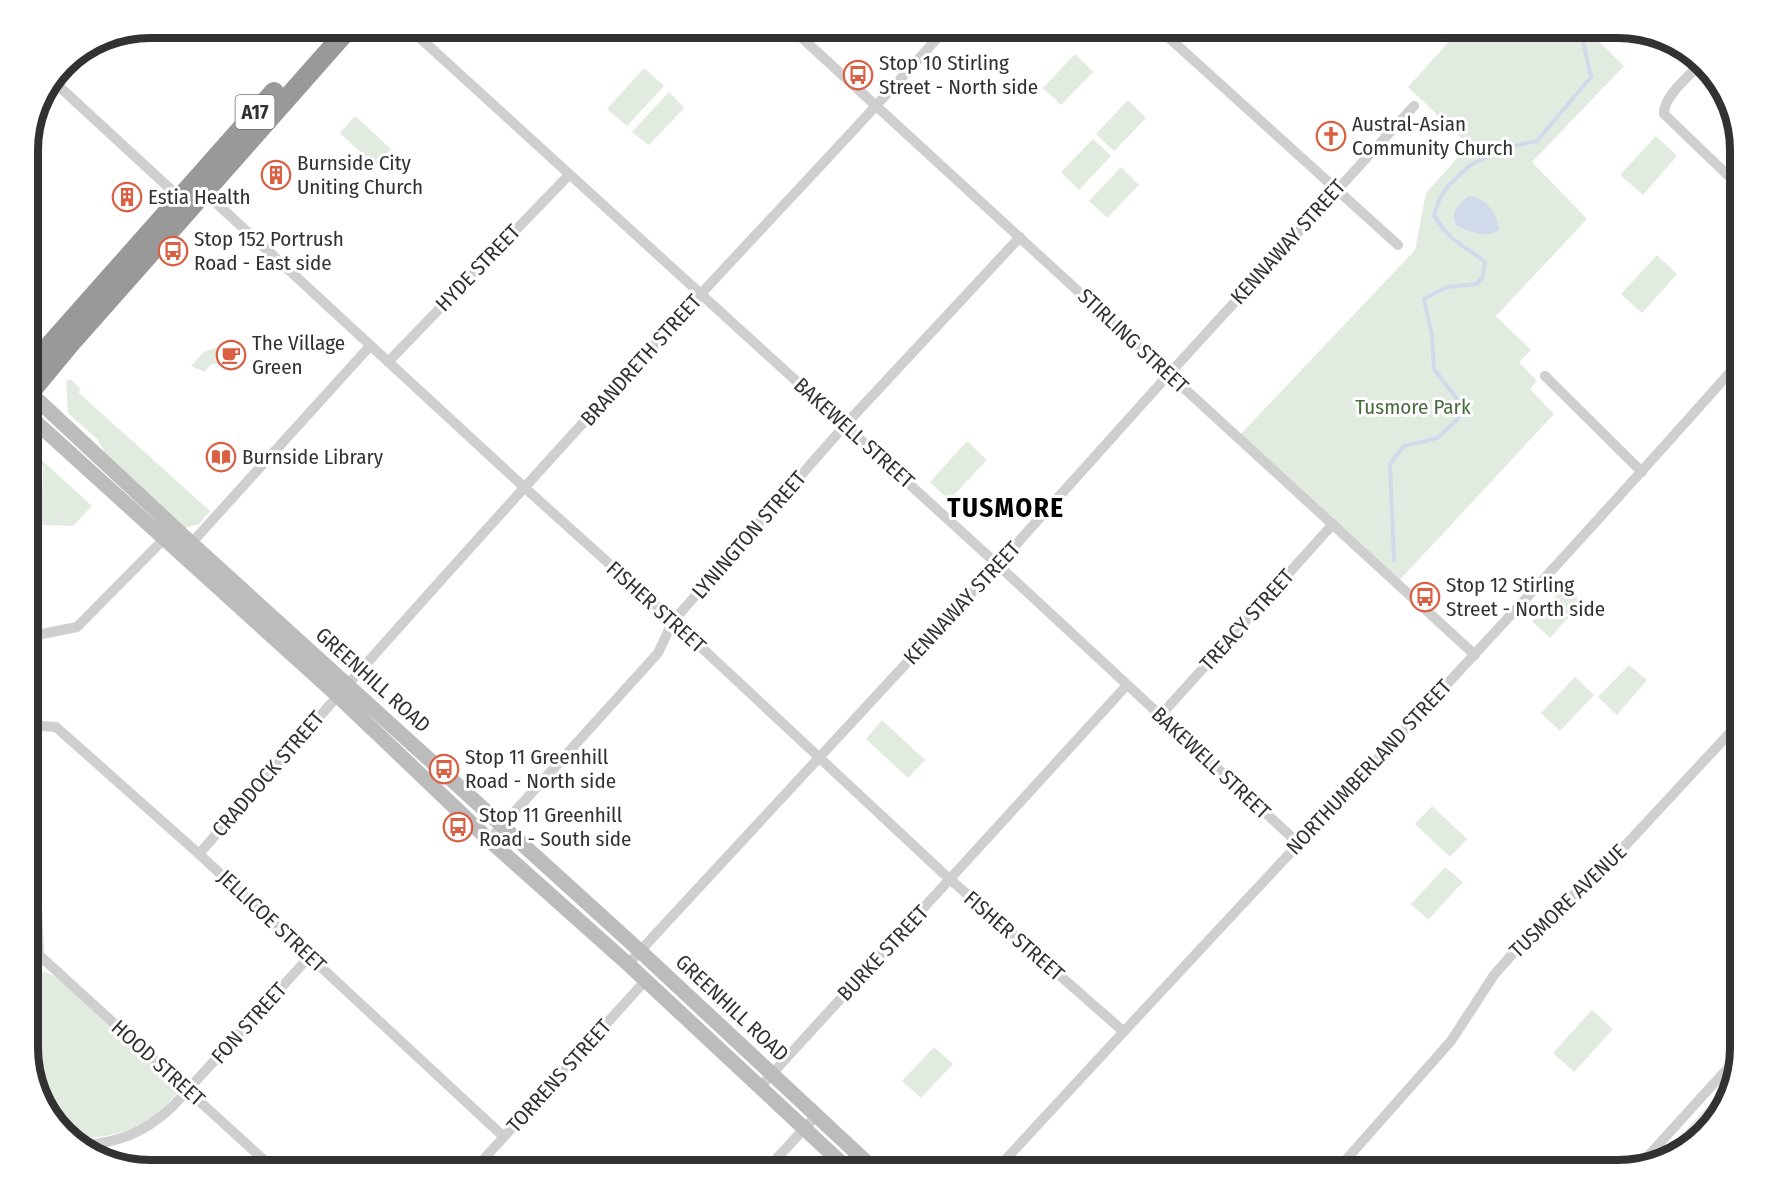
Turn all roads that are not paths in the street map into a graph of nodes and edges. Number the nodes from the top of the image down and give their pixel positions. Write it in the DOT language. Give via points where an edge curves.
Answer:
graph roads {
  1 [pos="334,38"];
  2 [pos="420,38"];
  3 [pos="802,38"];
  4 [pos="937,38"];
  5 [pos="1169,38"];
  6 [pos="1695,69"];
  7 [pos="58,85"];
  8 [pos="1414,106"];
  9 [pos="877,107"];
  10 [pos="569,175"];
  11 [pos="1730,178"];
  12 [pos="201,183"];
  13 [pos="1336,189"];
  14 [pos="179,197"];
  15 [pos="1020,237"];
  16 [pos="1398,245"];
  17 [pos="702,293"];
  18 [pos="370,346"];
  19 [pos="38,358"];
  20 [pos="388,362"];
  21 [pos="1730,372"];
  22 [pos="1169,374"];
  23 [pos="1545,376"];
  24 [pos="38,381"];
  25 [pos="38,403"];
  26 [pos="38,424"];
  27 [pos="846,425"];
  28 [pos="1642,472"];
  29 [pos="525,488"];
  30 [pos="1333,524"];
  31 [pos="164,539"];
  32 [pos="186,550"];
  33 [pos="998,565"];
  34 [pos="673,621"];
  35 [pos="38,636"];
  36 [pos="1475,655"];
  37 [pos="1127,685"];
  38 [pos="342,690"];
  39 [pos="1160,716"];
  40 [pos="38,725"];
  41 [pos="1730,733"];
  42 [pos="818,758"];
  43 [pos="501,827"];
  44 [pos="489,840"];
  45 [pos="1298,843"];
  46 [pos="199,854"];
  47 [pos="950,880"];
  48 [pos="38,932"];
  49 [pos="640,951"];
  50 [pos="39,955"];
  51 [pos="310,956"];
  52 [pos="628,964"];
  53 [pos="645,981"];
  54 [pos="1123,1031"];
  55 [pos="1727,1069"];
  56 [pos="771,1074"];
  57 [pos="760,1087"];
  58 [pos="188,1090"];
  59 [pos="816,1116"];
  60 [pos="804,1129"];
  61 [pos="504,1137"];
  62 [pos="91,1144"];
  63 [pos="1648,1156"];
  64 [pos="264,1160"];
  65 [pos="483,1160"];
  66 [pos="775,1160"];
  67 [pos="838,1160"];
  68 [pos="864,1160"];
  69 [pos="1005,1160"];
  70 [pos="1346,1160"];
  1 -- 12 [label="highway, A17"];
  2 -- 10 [label="street, BAKEWELL STREET"];
  3 -- 9 [label="street, STIRLING STREET"];
  4 -- 9 [label="street, BRANDRETH STREET"];
  5 -- 13 [label="street"];
  6 -- 11 [label="street" via="1663,106 1664,114"];
  7 -- 14 [label="street"];
  8 -- 13 [label="street, KENNAWAY STREET"];
  9 -- 15 [label="street, STIRLING STREET"];
  9 -- 17 [label="street, BRANDRETH STREET"];
  10 -- 17 [label="street, BAKEWELL STREET"];
  10 -- 20 [label="street, HYDE STREET"];
  12 -- 14 [label="highway, A17"];
  12 -- 18 [label="street, FISHER STREET"];
  12 -- 24 [label="highway, A17"];
  13 -- 16 [label="street"];
  13 -- 22 [label="street, KENNAWAY STREET"];
  14 -- 19 [label="highway, A17"];
  15 -- 22 [label="street, STIRLING STREET"];
  15 -- 27 [label="street, LYNINGTON STREET"];
  17 -- 27 [label="street, BAKEWELL STREET"];
  17 -- 29 [label="street, BRANDRETH STREET"];
  18 -- 20 [label="street, FISHER STREET"];
  18 -- 32 [label="street"];
  20 -- 29 [label="street, FISHER STREET"];
  21 -- 28 [label="street, NORTHUMBERLAND STREET"];
  22 -- 30 [label="street, STIRLING STREET"];
  22 -- 33 [label="street, KENNAWAY STREET"];
  23 -- 28 [label="street"];
  25 -- 32 [label="main road, GREENHILL ROAD"];
  26 -- 31 [label="main road, GREENHILL ROAD"];
  27 -- 33 [label="street, BAKEWELL STREET"];
  27 -- 34 [label="street, LYNINGTON STREET"];
  28 -- 36 [label="street, NORTHUMBERLAND STREET"];
  29 -- 34 [label="street, FISHER STREET"];
  29 -- 38 [label="street, BRANDRETH STREET"];
  30 -- 36 [label="street, STIRLING STREET"];
  30 -- 39 [label="street, TREACY STREET"];
  31 -- 32 [label="main road, GREENHILL ROAD"];
  31 -- 35 [label="street" via="77,627"];
  32 -- 38 [label="main road, GREENHILL ROAD"];
  33 -- 37 [label="street, BAKEWELL STREET"];
  33 -- 42 [label="street, KENNAWAY STREET"];
  34 -- 42 [label="street, FISHER STREET"];
  34 -- 43 [label="street, LYNINGTON STREET" via="658,653"];
  36 -- 45 [label="street, NORTHUMBERLAND STREET"];
  37 -- 39 [label="street, BAKEWELL STREET"];
  37 -- 47 [label="street, BURKE STREET"];
  38 -- 43 [label="main road, GREENHILL ROAD"];
  38 -- 44 [label="main road, GREENHILL ROAD"];
  38 -- 46 [label="street, CRADDOCK STREET"];
  39 -- 45 [label="street, BAKEWELL STREET"];
  40 -- 46 [label="street, JELLICOE STREET" via="56,727"];
  41 -- 70 [label="street, TUSMORE AVENUE" via="1597,876 1543,919 1494,975 1450,1041"];
  42 -- 47 [label="street, FISHER STREET"];
  42 -- 49 [label="street, KENNAWAY STREET"];
  43 -- 44 [label="street, LYNINGTON STREET"];
  43 -- 49 [label="main road, GREENHILL ROAD"];
  44 -- 52 [label="main road, GREENHILL ROAD"];
  45 -- 54 [label="street, NORTHUMBERLAND STREET"];
  46 -- 51 [label="street, JELLICOE STREET"];
  47 -- 54 [label="street, FISHER STREET"];
  47 -- 56 [label="street, BURKE STREET"];
  48 -- 50 [label="street"];
  49 -- 52 [label="street, KENNAWAY STREET"];
  49 -- 56 [label="main road, GREENHILL ROAD"];
  50 -- 58 [label="street, HOOD STREET"];
  51 -- 58 [label="street, FON STREET"];
  51 -- 61 [label="street, JELLICOE STREET"];
  52 -- 53 [label="main road, GREENHILL ROAD"];
  53 -- 57 [label="main road, GREENHILL ROAD"];
  53 -- 61 [label="street, TORRENS STREET"];
  54 -- 69 [label="street, NORTHUMBERLAND STREET"];
  55 -- 63 [label="street"];
  56 -- 57 [label="street, BURKE STREET"];
  56 -- 59 [label="main road, GREENHILL ROAD"];
  57 -- 60 [label="main road, GREENHILL ROAD"];
  58 -- 62 [label="street, FON STREET" via="141,1131 123,1140"];
  58 -- 64 [label="street, HOOD STREET"];
  59 -- 60 [label="street"];
  59 -- 68 [label="main road, GREENHILL ROAD"];
  60 -- 66 [label="street"];
  60 -- 67 [label="main road, GREENHILL ROAD"];
  61 -- 65 [label="street, TORRENS STREET"];
}
